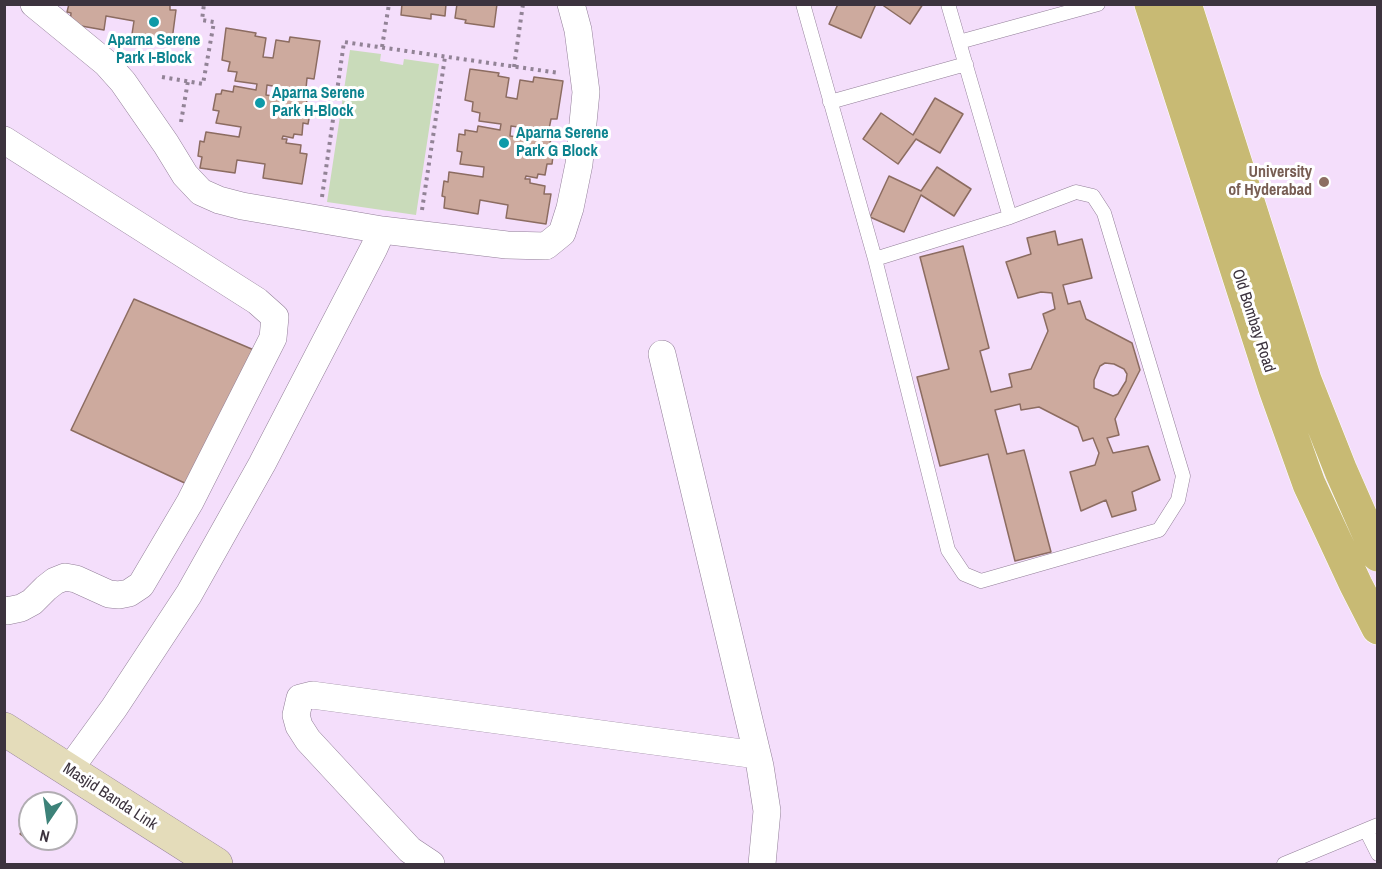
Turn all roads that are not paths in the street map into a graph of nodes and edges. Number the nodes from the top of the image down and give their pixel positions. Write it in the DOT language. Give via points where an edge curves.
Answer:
graph roads {
  1 [pos="34,4"];
  2 [pos="571,4"];
  3 [pos="803,4"];
  4 [pos="948,4"];
  5 [pos="1098,4"];
  6 [pos="1151,4"];
  7 [pos="1185,4"];
  8 [pos="959,42"];
  9 [pos="966,64"];
  10 [pos="831,102"];
  11 [pos="4,140"];
  12 [pos="1010,218"];
  13 [pos="382,230"];
  14 [pos="875,259"];
  15 [pos="662,354"];
  16 [pos="1377,555"];
  17 [pos="4,610"];
  18 [pos="1377,628"];
  19 [pos="4,729"];
  20 [pos="758,755"];
  21 [pos="69,770"];
  22 [pos="1371,828"];
  23 [pos="1377,854"];
  24 [pos="216,864"];
  25 [pos="431,864"];
  26 [pos="762,864"];
  27 [pos="1284,864"];
  1 -- 13 [label="street" via="106,63 201,192 242,206"];
  2 -- 13 [label="street" via="586,92 579,164 562,232 546,246"];
  3 -- 10 [label="lane"];
  4 -- 8 [label="lane"];
  5 -- 8 [label="lane"];
  6 -- 18 [label="main road, Old Bombay Road" via="1309,484"];
  7 -- 16 [label="main road, Old Bombay Road" via="1305,380"];
  8 -- 9 [label="lane"];
  9 -- 10 [label="lane"];
  9 -- 12 [label="lane"];
  10 -- 14 [label="lane"];
  11 -- 17 [label="street" via="256,300 275,317 273,338 190,502 141,585 119,596 65,577 21,608"];
  12 -- 14 [label="lane"];
  12 -- 14 [label="lane" via="1076,192 1093,196 1104,213 1183,477 1178,500 1159,530 981,581 964,574 948,550"];
  13 -- 21 [label="street" via="262,464 189,594"];
  15 -- 20 [label="street"];
  19 -- 21 [label="main road, Masjid Banda Link"];
  20 -- 25 [label="street" via="312,695 300,698 296,715 308,740 410,849"];
  20 -- 26 [label="street" via="767,811"];
  21 -- 24 [label="main road, Masjid Banda Link"];
  22 -- 23 [label="lane"];
  22 -- 27 [label="lane"];
}
